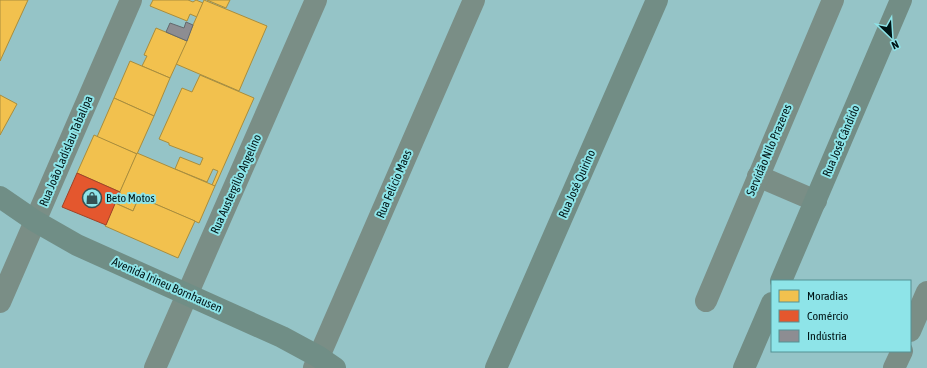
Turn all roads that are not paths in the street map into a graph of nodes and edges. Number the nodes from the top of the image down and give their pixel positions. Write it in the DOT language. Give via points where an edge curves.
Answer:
graph roads {
  1 [pos="131,0"];
  2 [pos="316,0"];
  3 [pos="474,0"];
  4 [pos="657,0"];
  5 [pos="832,0"];
  6 [pos="901,0"];
  7 [pos="758,176"];
  8 [pos="0,197"];
  9 [pos="816,201"];
  10 [pos="35,221"];
  11 [pos="781,280"];
  12 [pos="927,292"];
  13 [pos="187,294"];
  14 [pos="706,301"];
  15 [pos="0,302"];
  16 [pos="771,305"];
  17 [pos="911,330"];
  18 [pos="902,352"];
  19 [pos="323,364"];
  20 [pos="155,368"];
  21 [pos="496,368"];
  22 [pos="744,368"];
  23 [pos="894,368"];
  1 -- 10 [label="street, Rua João Ladislau Tabalipa"];
  2 -- 13 [label="street, Rua Austergílio Angelino"];
  3 -- 19 [label="street, Rua Felício Maes"];
  4 -- 21 [label="main road, Rua José Quirino"];
  5 -- 7 [label="street, Servidão Nilo Prazeres"];
  6 -- 9 [label="main road, Rua José Cândido"];
  7 -- 9 [label="street"];
  7 -- 14 [label="street, Servidão Nilo Prazeres"];
  8 -- 10 [label="main road, Avenida Irineu Bornhausen"];
  9 -- 11 [label="main road, Rua José Cândido"];
  10 -- 13 [label="main road, Avenida Irineu Bornhausen" via="77,244"];
  10 -- 15 [label="street, Rua João Ladislau Tabalipa"];
  12 -- 17 [label="street"];
  13 -- 19 [label="main road, Avenida Irineu Bornhausen" via="282,337"];
  13 -- 20 [label="street, Rua Austergílio Angelino"];
  16 -- 22 [label="main road"];
  18 -- 23 [label="street"];
}
